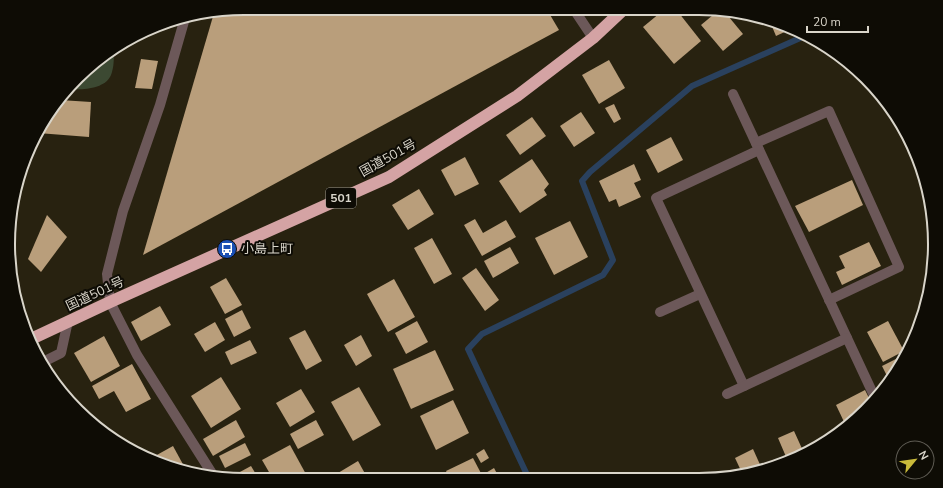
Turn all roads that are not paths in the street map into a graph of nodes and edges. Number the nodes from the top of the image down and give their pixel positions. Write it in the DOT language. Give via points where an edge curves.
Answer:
graph roads {
  1 [pos="578,15"];
  2 [pos="618,15"];
  3 [pos="183,23"];
  4 [pos="593,38"];
  5 [pos="733,94"];
  6 [pos="757,146"];
  7 [pos="700,294"];
  8 [pos="829,300"];
  9 [pos="110,302"];
  10 [pos="660,312"];
  11 [pos="68,321"];
  12 [pos="35,337"];
  13 [pos="847,338"];
  14 [pos="47,360"];
  15 [pos="744,386"];
  16 [pos="873,393"];
  17 [pos="726,394"];
  18 [pos="210,470"];
  1 -- 4 [label="street"];
  2 -- 4 [label="highway, 国道501号 / 501"];
  3 -- 9 [label="street" via="160,105 123,212 107,274"];
  4 -- 9 [label="highway, 国道501号 / 501" via="517,96 389,177"];
  5 -- 6 [label="street"];
  6 -- 7 [label="street" via="656,198"];
  6 -- 8 [label="street"];
  6 -- 8 [label="street" via="829,111 899,267"];
  7 -- 10 [label="street"];
  7 -- 15 [label="street"];
  8 -- 13 [label="street"];
  9 -- 11 [label="highway, 国道501号 / 501"];
  9 -- 18 [label="street" via="137,356"];
  11 -- 12 [label="highway, 国道501号 / 501"];
  11 -- 14 [label="street" via="61,353"];
  13 -- 15 [label="street"];
  13 -- 16 [label="street"];
  15 -- 17 [label="street"];
}
